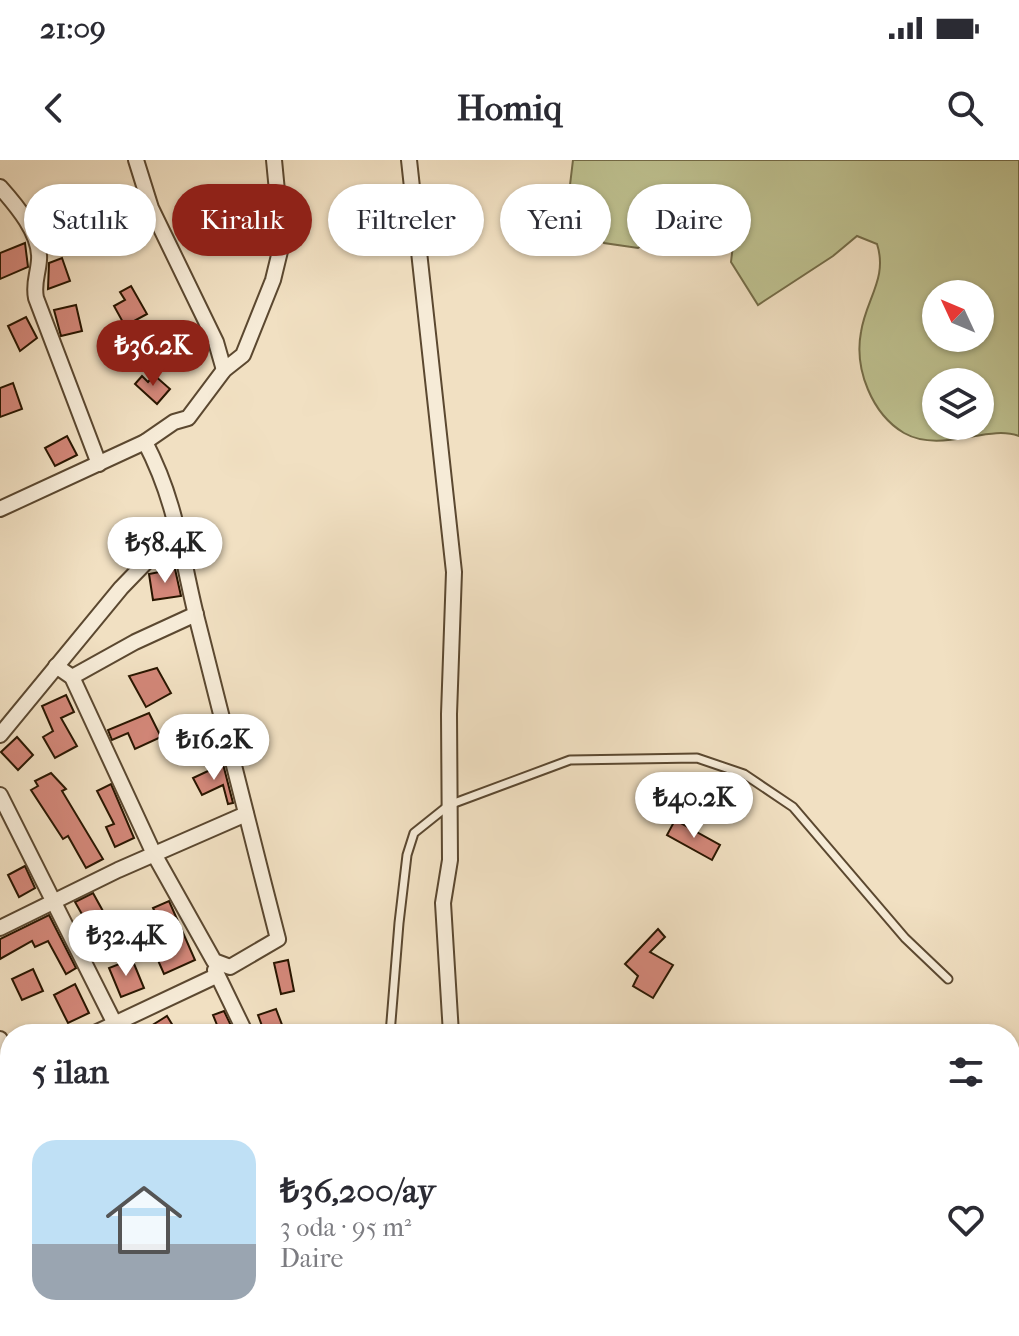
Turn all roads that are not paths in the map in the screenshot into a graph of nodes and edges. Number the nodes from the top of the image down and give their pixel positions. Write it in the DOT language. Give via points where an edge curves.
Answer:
graph roads {
  1 [pos="136,160"];
  2 [pos="274,160"];
  3 [pos="409,160"];
  4 [pos="0,187"];
  5 [pos="224,370"];
  6 [pos="145,442"];
  7 [pos="99,464"];
  8 [pos="0,509"];
  9 [pos="179,528"];
  10 [pos="196,614"];
  11 [pos="56,666"];
  12 [pos="72,677"];
  13 [pos="0,735"];
  14 [pos="0,795"];
  15 [pos="449,805"];
  16 [pos="246,814"];
  17 [pos="154,854"];
  18 [pos="55,901"];
  19 [pos="0,928"];
  20 [pos="215,968"];
  21 [pos="948,979"];
  22 [pos="116,1024"];
  23 [pos="126,1024"];
  24 [pos="241,1024"];
  25 [pos="391,1024"];
  26 [pos="450,1024"];
  1 -- 5 [label="street" via="151,208 204,315"];
  2 -- 5 [label="street" via="282,243 243,355"];
  3 -- 15 [label="street" via="454,572"];
  4 -- 7 [label="street" via="36,241 36,298"];
  5 -- 6 [label="street" via="188,418"];
  6 -- 7 [label="street"];
  6 -- 9 [label="street" via="166,482"];
  7 -- 8 [label="street"];
  9 -- 10 [label="street"];
  9 -- 11 [label="street"];
  10 -- 12 [label="street"];
  10 -- 16 [label="street"];
  11 -- 12 [label="street"];
  11 -- 13 [label="street"];
  12 -- 17 [label="street"];
  14 -- 18 [label="street"];
  15 -- 21 [label="lane" via="570,760 697,758 744,774 793,807 905,938"];
  15 -- 25 [label="lane" via="414,833 407,855"];
  15 -- 26 [label="street" via="443,937"];
  16 -- 17 [label="street"];
  16 -- 20 [label="street" via="278,939 230,967"];
  17 -- 18 [label="street"];
  17 -- 20 [label="street"];
  18 -- 19 [label="street"];
  18 -- 22 [label="street"];
  20 -- 23 [label="street"];
  20 -- 24 [label="street"];
}
